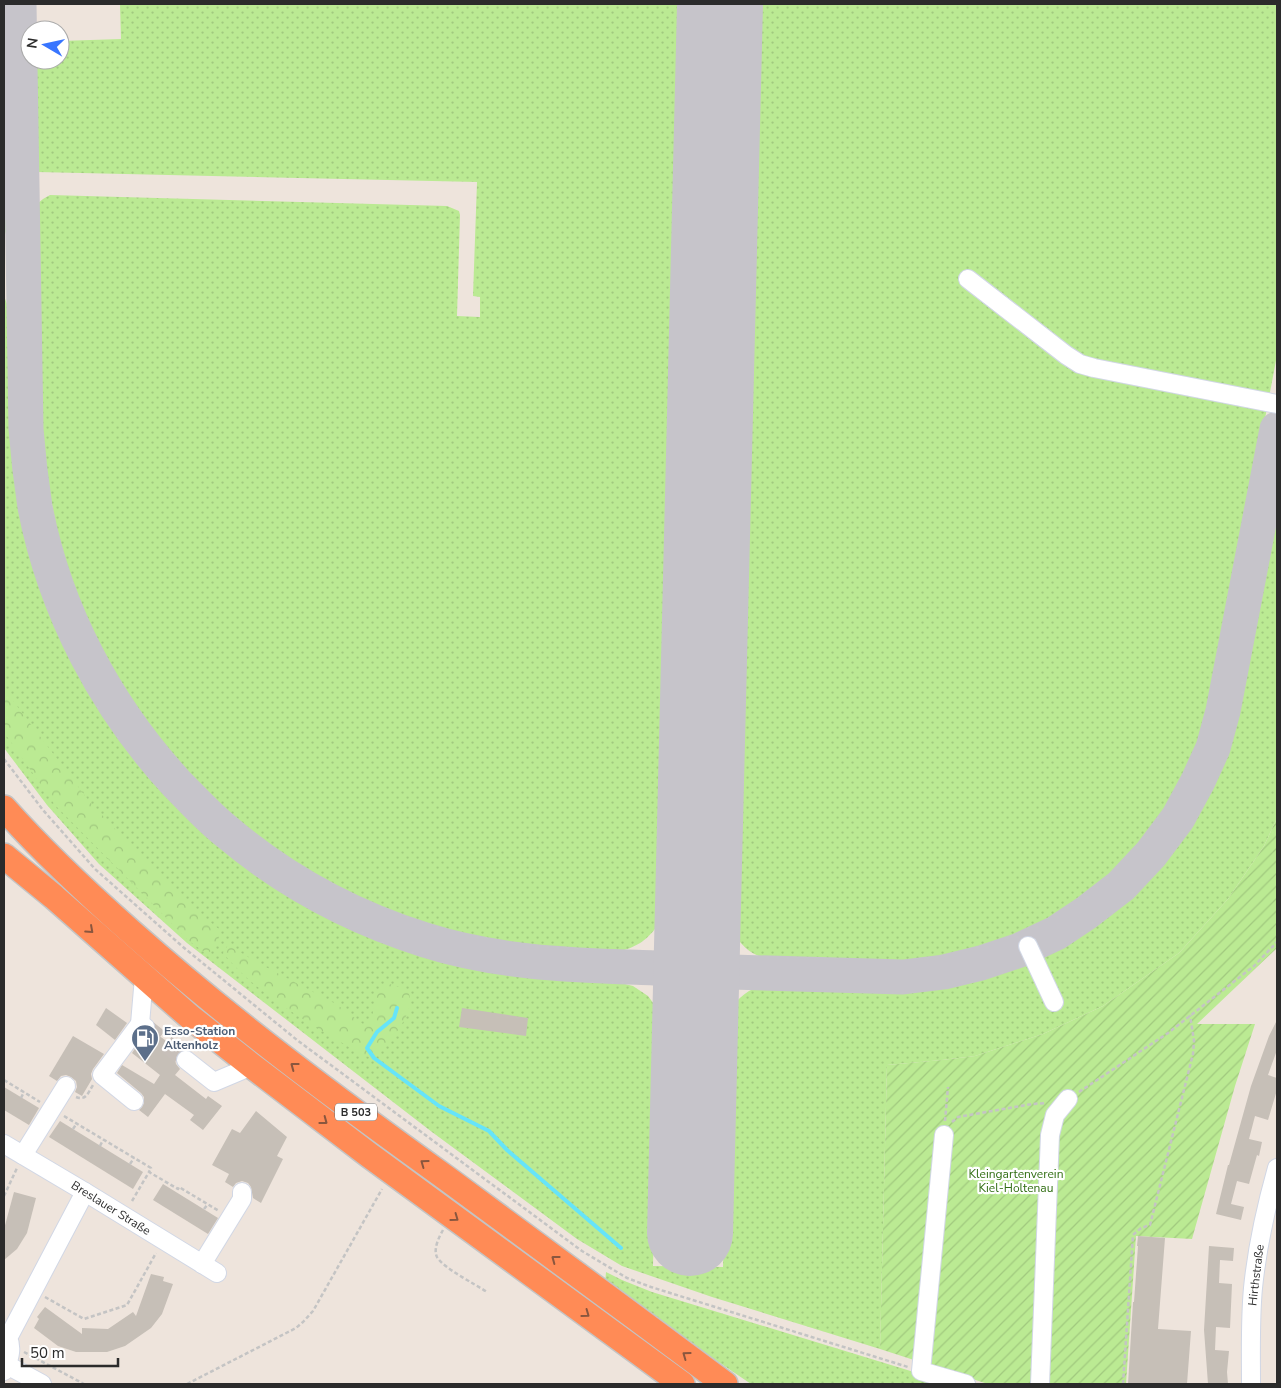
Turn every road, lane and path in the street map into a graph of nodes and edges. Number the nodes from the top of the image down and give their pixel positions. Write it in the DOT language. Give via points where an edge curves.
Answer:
graph roads {
  1 [pos="968,279"];
  2 [pos="1277,404"];
  3 [pos="4,759"];
  4 [pos="4,808"];
  5 [pos="4,842"];
  6 [pos="4,856"];
  7 [pos="54,897"];
  8 [pos="1277,942"];
  9 [pos="1028,946"];
  10 [pos="144,977"];
  11 [pos="1054,1002"];
  12 [pos="1190,1015"];
  13 [pos="186,1060"];
  14 [pos="252,1066"];
  15 [pos="102,1076"];
  16 [pos="4,1080"];
  17 [pos="948,1087"];
  18 [pos="65,1088"];
  19 [pos="24,1092"];
  20 [pos="21,1098"];
  21 [pos="1068,1099"];
  22 [pos="134,1101"];
  23 [pos="52,1109"];
  24 [pos="77,1124"];
  25 [pos="73,1129"];
  26 [pos="944,1135"];
  27 [pos="103,1140"];
  28 [pos="4,1144"];
  29 [pos="100,1146"];
  30 [pos="23,1155"];
  31 [pos="134,1158"];
  32 [pos="130,1164"];
  33 [pos="1277,1168"];
  34 [pos="149,1172"];
  35 [pos="382,1189"];
  36 [pos="85,1192"];
  37 [pos="242,1192"];
  38 [pos="4,1196"];
  39 [pos="132,1201"];
  40 [pos="208,1204"];
  41 [pos="204,1209"];
  42 [pos="453,1217"];
  43 [pos="231,1218"];
  44 [pos="163,1240"];
  45 [pos="202,1264"];
  46 [pos="217,1273"];
  47 [pos="33,1290"];
  48 [pos="486,1292"];
  49 [pos="8,1339"];
  50 [pos="5,1368"];
  51 [pos="921,1371"];
  52 [pos="42,1384"];
  53 [pos="84,1384"];
  54 [pos="187,1384"];
  55 [pos="682,1384"];
  56 [pos="725,1384"];
  57 [pos="966,1384"];
  58 [pos="1040,1384"];
  59 [pos="1123,1384"];
  60 [pos="1251,1384"];
  1 -- 2 [label="street" via="1080,364"];
  3 -- 51 [label="path" via="95,869 183,946 297,1040 582,1251 627,1278 651,1287"];
  56 -- 4 [label="highway, B 503, one-way" via="263,1042 107,911"];
  5 -- 7 [label="highway, B 503"];
  6 -- 7 [label="highway"];
  7 -- 10 [label="highway, B 503, one-way"];
  8 -- 12 [label="path" via="1254,966"];
  9 -- 11 [label="street"];
  10 -- 14 [label="highway, B 503"];
  10 -- 15 [label="street" via="143,1026"];
  12 -- 21 [label="path"];
  12 -- 59 [label="path" via="1193,1054 1150,1225 1133,1235"];
  13 -- 14 [label="street" via="214,1082"];
  14 -- 42 [label="highway, B 503, one-way"];
  15 -- 18 [label="path" via="85,1098 78,1098"];
  15 -- 22 [label="street"];
  16 -- 19 [label="path"];
  17 -- 26 [label="path"];
  18 -- 23 [label="street"];
  19 -- 20 [label="path"];
  19 -- 23 [label="path"];
  21 -- 26 [label="path" via="958,1117"];
  21 -- 58 [label="street" via="1055,1115 1050,1135"];
  23 -- 24 [label="path"];
  23 -- 30 [label="street"];
  24 -- 25 [label="path"];
  24 -- 27 [label="path"];
  26 -- 51 [label="street"];
  27 -- 29 [label="path"];
  27 -- 31 [label="path"];
  28 -- 30 [label="street, Breslauer Straße"];
  30 -- 36 [label="street, Breslauer Straße"];
  30 -- 38 [label="path"];
  31 -- 32 [label="path"];
  31 -- 34 [label="path" via="151,1168"];
  33 -- 60 [label="street, Hirthstraße" via="1253,1287"];
  34 -- 39 [label="path"];
  34 -- 40 [label="path" via="177,1191 179,1187"];
  35 -- 54 [label="path" via="313,1311 303,1322"];
  36 -- 44 [label="street, Breslauer Straße"];
  36 -- 47 [label="street"];
  37 -- 43 [label="street" via="242,1199"];
  40 -- 41 [label="path"];
  40 -- 43 [label="path"];
  42 -- 48 [label="path" via="438,1239 436,1256 445,1266"];
  42 -- 55 [label="highway, B 503, one-way"];
  43 -- 45 [label="street"];
  44 -- 45 [label="street, Breslauer Straße"];
  44 -- 47 [label="path" via="127,1305 84,1319"];
  45 -- 46 [label="street, Breslauer Straße"];
  47 -- 49 [label="street"];
  49 -- 50 [label="street" via="9,1361"];
  49 -- 53 [label="path"];
  50 -- 52 [label="street"];
  51 -- 57 [label="street"];
}
